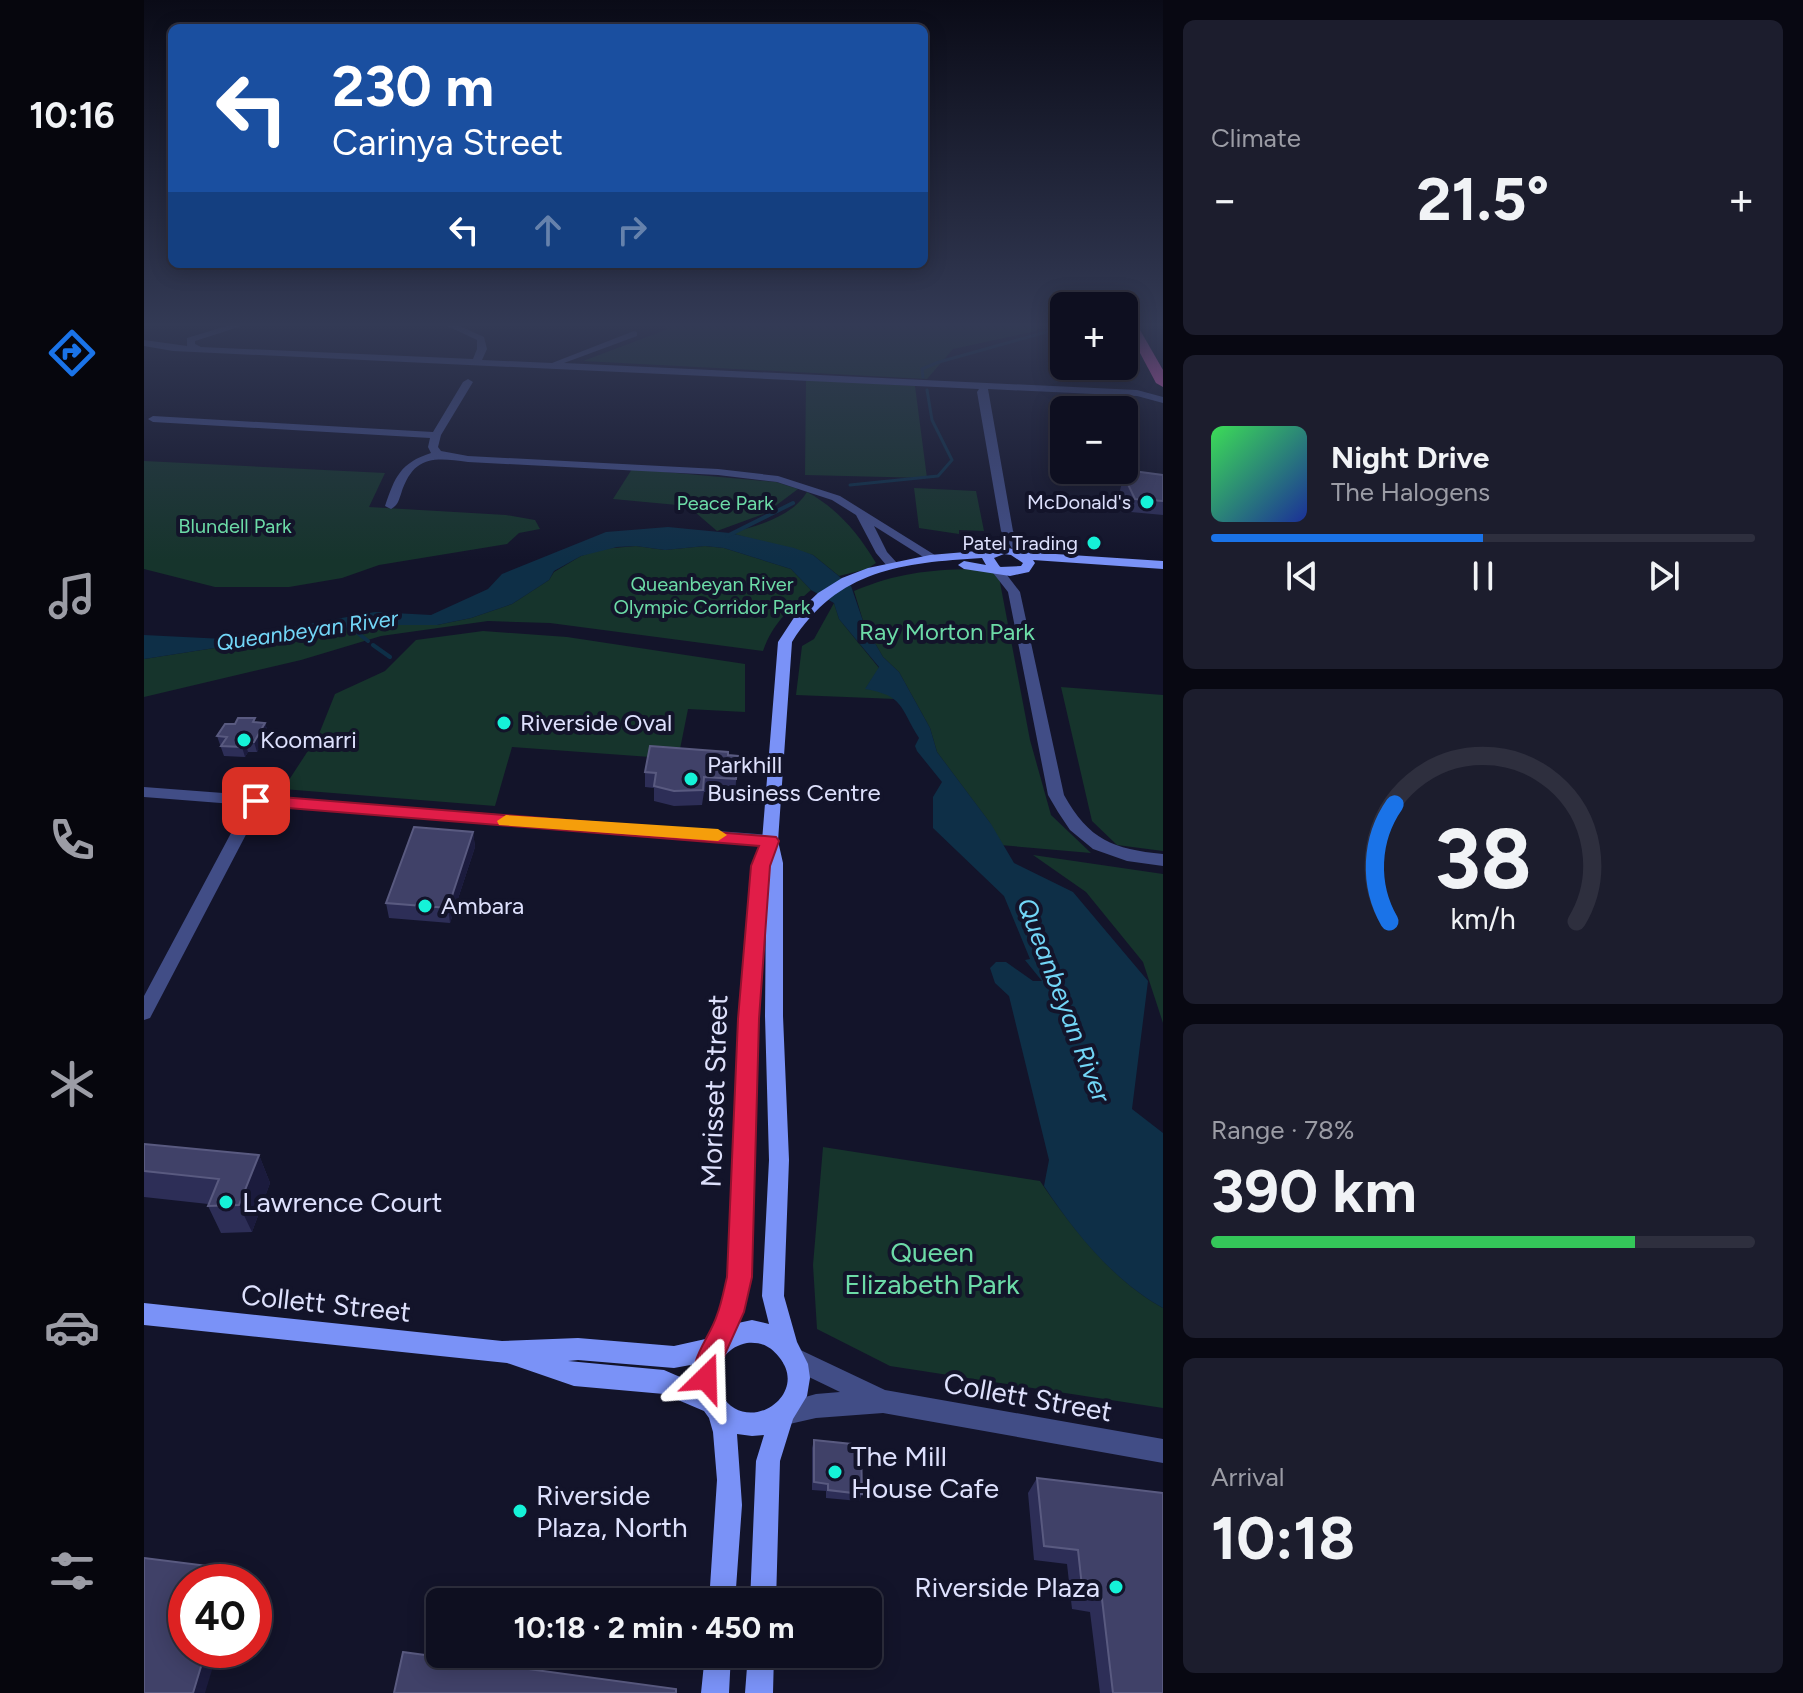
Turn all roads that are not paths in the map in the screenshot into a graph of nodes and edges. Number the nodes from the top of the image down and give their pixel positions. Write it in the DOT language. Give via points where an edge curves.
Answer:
graph roads {
  1 [pos="456,402"];
  2 [pos="984,402"];
  3 [pos="153,419"];
  4 [pos="436,435"];
  5 [pos="437,454"];
  6 [pos="391,506"];
  7 [pos="851,507"];
  8 [pos="1007,531"];
  9 [pos="990,554"];
  10 [pos="929,562"];
  11 [pos="1025,562"];
  12 [pos="891,563"];
  13 [pos="1163,565"];
  14 [pos="995,568"];
  15 [pos="1163,572"];
  16 [pos="859,577"];
  17 [pos="1014,592"];
  18 [pos="144,792"];
  19 [pos="256,801"];
  20 [pos="770,841"];
  21 [pos="1163,860"];
  22 [pos="775,950"];
  23 [pos="751,987"];
  24 [pos="144,1013"];
  25 [pos="747,1042"];
  26 [pos="776,1085"];
  27 [pos="144,1314"];
  28 [pos="718,1346"];
  29 [pos="502,1352"];
  30 [pos="790,1354"];
  31 [pos="883,1401"];
  32 [pos="716,1406"];
  33 [pos="783,1415"];
  34 [pos="1163,1451"];
  35 [pos="723,1588"];
  36 [pos="763,1588"];
  37 [pos="717,1668"];
  38 [pos="760,1668"];
  39 [pos="715,1693"];
  40 [pos="759,1693"];
  1 -- 4 [label="street"];
  2 -- 8 [label="street"];
  3 -- 4 [label="street"];
  4 -- 5 [label="street"];
  5 -- 6 [label="street" via="417,459 402,472"];
  5 -- 7 [label="street" via="752,475 813,489"];
  7 -- 10 [label="street"];
  7 -- 12 [label="street" via="871,527"];
  8 -- 9 [label="street"];
  8 -- 11 [label="street"];
  9 -- 10 [label="street"];
  9 -- 11 [label="street" via="1006,550"];
  9 -- 14 [label="street" via="987,560"];
  10 -- 12 [label="street"];
  10 -- 14 [label="street"];
  10 -- 16 [label="street, Morisset Street"];
  11 -- 13 [label="street"];
  11 -- 14 [label="street" via="1010,572"];
  11 -- 15 [label="street"];
  11 -- 17 [label="street"];
  12 -- 16 [label="street, Morisset Street"];
  14 -- 17 [label="street"];
  16 -- 20 [label="street, Morisset Street" via="820,598 785,642"];
  17 -- 21 [label="street" via="1056,795 1069,819 1107,850"];
  18 -- 19 [label="street"];
  19 -- 20 [label="street"];
  19 -- 24 [label="street"];
  20 -- 22 [label="street, Morisset Street" via="775,858"];
  20 -- 23 [label="street, Morisset Street" via="761,866"];
  22 -- 23 [label="street"];
  22 -- 26 [label="street, Morisset Street"];
  23 -- 25 [label="street, Morisset Street"];
  25 -- 26 [label="street" via="764,1059"];
  25 -- 28 [label="street, Morisset Street" via="739,1277"];
  26 -- 30 [label="street, Morisset Street" via="779,1160 773,1296"];
  27 -- 29 [label="street, Collett Street"];
  28 -- 29 [label="street, Collett Street" via="674,1357 578,1349"];
  28 -- 30 [label="street" via="733,1335 750,1332 775,1339"];
  28 -- 32 [label="street" via="706,1378"];
  29 -- 32 [label="street, Collett Street" via="574,1374 664,1382"];
  30 -- 31 [label="street, Collett Street"];
  30 -- 33 [label="street" via="798,1387"];
  31 -- 33 [label="street, Collett Street" via="816,1406"];
  31 -- 34 [label="street, Collett Street"];
  32 -- 33 [label="street" via="731,1419 753,1425"];
  32 -- 35 [label="street" via="728,1439"];
  33 -- 36 [label="street" via="768,1461"];
  37 -- 39 [label="street"];
  38 -- 40 [label="street"];
}
